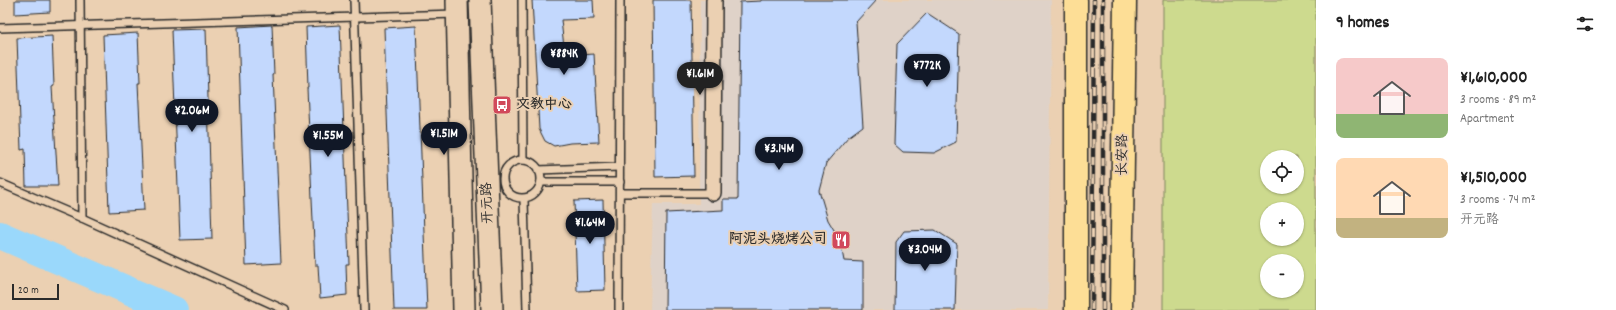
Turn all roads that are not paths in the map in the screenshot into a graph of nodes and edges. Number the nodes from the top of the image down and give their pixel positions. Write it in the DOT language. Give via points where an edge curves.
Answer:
graph roads {
  1 [pos="80,0"];
  2 [pos="354,0"];
  3 [pos="480,0"];
  4 [pos="522,0"];
  5 [pos="620,0"];
  6 [pos="714,0"];
  7 [pos="1076,0"];
  8 [pos="1125,0"];
  9 [pos="457,7"];
  10 [pos="355,17"];
  11 [pos="80,25"];
  12 [pos="0,28"];
  13 [pos="523,160"];
  14 [pos="620,167"];
  15 [pos="538,170"];
  16 [pos="495,181"];
  17 [pos="541,182"];
  18 [pos="620,182"];
  19 [pos="0,183"];
  20 [pos="620,193"];
  21 [pos="714,193"];
  22 [pos="524,199"];
  23 [pos="82,218"];
  24 [pos="285,310"];
  25 [pos="364,310"];
  26 [pos="464,310"];
  27 [pos="492,310"];
  28 [pos="527,310"];
  29 [pos="619,310"];
  30 [pos="1076,310"];
  31 [pos="1121,310"];
  1 -- 11 [label="lane"];
  2 -- 10 [label="lane"];
  3 -- 16 [label="main road, 开元路"];
  4 -- 13 [label="lane"];
  5 -- 14 [label="lane"];
  6 -- 21 [label="street"];
  7 -- 30 [label="main road"];
  8 -- 31 [label="main road, 长安路"];
  9 -- 10 [label="lane"];
  9 -- 26 [label="main road, 开元路"];
  10 -- 11 [label="lane"];
  10 -- 25 [label="lane"];
  11 -- 12 [label="lane"];
  11 -- 23 [label="lane"];
  13 -- 15 [label="lane"];
  13 -- 16 [label="lane" via="516,160"];
  14 -- 15 [label="lane"];
  14 -- 18 [label="lane"];
  15 -- 17 [label="lane"];
  16 -- 22 [label="lane" via="506,192"];
  16 -- 27 [label="main road, 开元路"];
  17 -- 18 [label="lane"];
  17 -- 22 [label="lane" via="535,193"];
  18 -- 20 [label="lane"];
  19 -- 23 [label="lane"];
  20 -- 21 [label="lane"];
  20 -- 29 [label="lane"];
  22 -- 28 [label="lane"];
  23 -- 24 [label="lane"];
}
